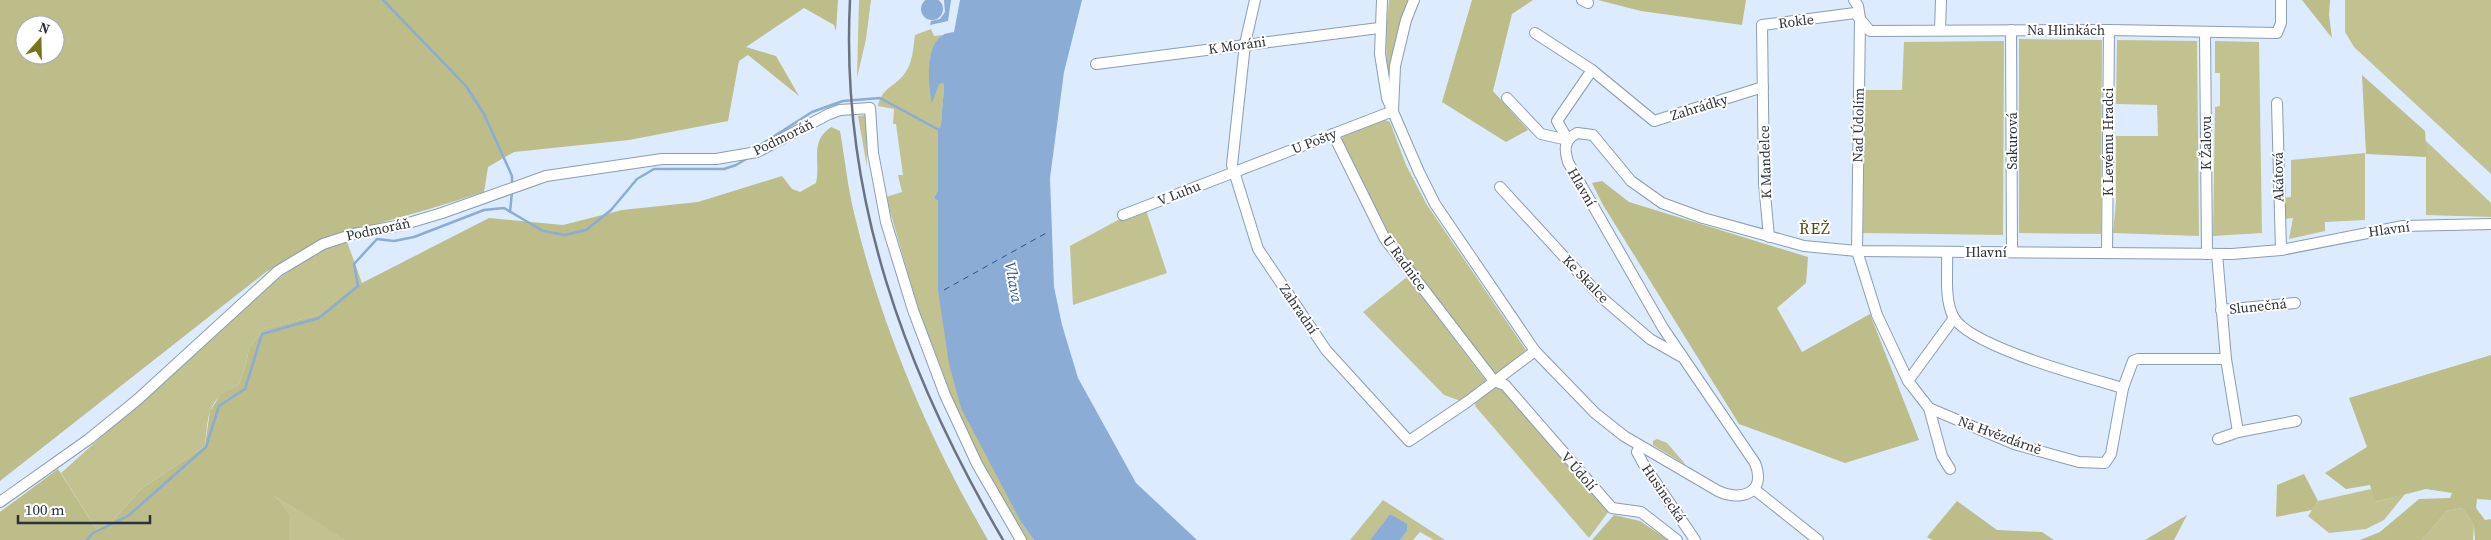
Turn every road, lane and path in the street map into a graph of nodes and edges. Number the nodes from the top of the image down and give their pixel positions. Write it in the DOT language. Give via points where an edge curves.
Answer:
graph roads {
  1 [pos="1255,0"];
  2 [pos="1382,0"];
  3 [pos="1414,0"];
  4 [pos="1854,0"];
  5 [pos="1941,0"];
  6 [pos="2281,0"];
  7 [pos="1860,18"];
  8 [pos="1379,28"];
  9 [pos="1940,30"];
  10 [pos="2011,30"];
  11 [pos="2109,30"];
  12 [pos="2205,32"];
  13 [pos="1535,33"];
  14 [pos="1245,44"];
  15 [pos="1096,64"];
  16 [pos="1592,70"];
  17 [pos="1763,87"];
  18 [pos="1506,98"];
  19 [pos="2277,103"];
  20 [pos="1393,111"];
  21 [pos="1333,134"];
  22 [pos="1568,140"];
  23 [pos="1235,172"];
  24 [pos="1500,186"];
  25 [pos="1123,215"];
  26 [pos="2491,224"];
  27 [pos="1769,237"];
  28 [pos="2281,250"];
  29 [pos="1857,251"];
  30 [pos="1947,252"];
  31 [pos="2012,252"];
  32 [pos="2107,253"];
  33 [pos="2212,254"];
  34 [pos="2294,303"];
  35 [pos="2221,310"];
  36 [pos="1954,318"];
  37 [pos="1535,352"];
  38 [pos="1683,358"];
  39 [pos="2226,359"];
  40 [pos="1494,381"];
  41 [pos="1908,381"];
  42 [pos="2123,388"];
  43 [pos="1929,408"];
  44 [pos="2296,421"];
  45 [pos="2238,432"];
  46 [pos="2218,439"];
  47 [pos="1640,446"];
  48 [pos="1950,468"];
  49 [pos="1754,489"];
  50 [pos="0,502"];
  51 [pos="1021,540"];
  52 [pos="1677,540"];
  53 [pos="1695,540"];
  54 [pos="1818,540"];
  1 -- 14 [label="street, Zahradní"];
  2 -- 8 [label="street"];
  3 -- 20 [label="street" via="1395,66"];
  4 -- 7 [label="street, Nad Údolím"];
  5 -- 9 [label="street"];
  6 -- 12 [label="street, Na Hlinkách" via="2281,23 2277,33"];
  7 -- 9 [label="street, Na Hlinkách" via="1870,31"];
  7 -- 17 [label="street, Rokle" via="1856,13 1762,25"];
  7 -- 29 [label="street, Nad Údolím"];
  8 -- 14 [label="street, K Moráni"];
  8 -- 20 [label="street" via="1387,98"];
  9 -- 10 [label="street, Na Hlinkách"];
  10 -- 11 [label="street, Na Hlinkách"];
  10 -- 31 [label="street, Sakurová"];
  11 -- 12 [label="street, Na Hlinkách"];
  11 -- 32 [label="street, K Levému Hradci"];
  12 -- 33 [label="street, K Žalovu"];
  13 -- 16 [label="street, Zahrádky"];
  14 -- 15 [label="street, K Moráni"];
  14 -- 23 [label="street, Zahradní" via="1232,156"];
  16 -- 17 [label="street, Zahrádky" via="1654,121"];
  16 -- 22 [label="street" via="1557,121"];
  17 -- 27 [label="street, K Mandelce" via="1764,183"];
  18 -- 22 [label="street" via="1541,134"];
  19 -- 28 [label="street, Akátová"];
  20 -- 21 [label="street, U Pošty"];
  20 -- 37 [label="street" via="1435,204"];
  21 -- 23 [label="street, U Pošty"];
  21 -- 40 [label="street, U Radnice" via="1385,239"];
  22 -- 27 [label="street, Hlavní" via="1577,133 1593,135 1631,181 1662,203"];
  22 -- 38 [label="street, Hlavní" via="1565,146 1568,162"];
  23 -- 25 [label="street, V Luhu"];
  23 -- 40 [label="street, Zahradní" via="1258,248 1326,350 1409,441"];
  24 -- 38 [label="street, Ke Skalce" via="1601,297 1650,339"];
  26 -- 28 [label="street, Hlavní" via="2403,226"];
  27 -- 29 [label="street, Hlavní" via="1804,246"];
  28 -- 33 [label="street, Hlavní"];
  29 -- 30 [label="street, Hlavní"];
  29 -- 41 [label="street, Na Hvězdárně" via="1877,314"];
  30 -- 31 [label="street, Hlavní"];
  30 -- 36 [label="street" via="1949,295"];
  31 -- 32 [label="street, Hlavní"];
  32 -- 33 [label="street, Hlavní"];
  33 -- 35 [label="street, K Žalovu"];
  34 -- 35 [label="street, Slunečná"];
  35 -- 39 [label="street, K Žalovu"];
  36 -- 41 [label="street"];
  36 -- 42 [label="street" via="1968,331 2006,349"];
  37 -- 40 [label="street, Zahradní"];
  37 -- 47 [label="street" via="1595,413"];
  38 -- 49 [label="street, Hlavní" via="1753,459 1758,475"];
  39 -- 42 [label="street" via="2138,359 2133,361"];
  39 -- 45 [label="street, K Žalovu"];
  40 -- 52 [label="street, V Údolí" via="1505,385 1612,508 1641,512"];
  41 -- 43 [label="street, Na Hvězdárně"];
  42 -- 43 [label="street, Na Hvězdárně" via="2110,454 2105,463 2079,462 2014,444"];
  43 -- 48 [label="street" via="1942,456"];
  44 -- 45 [label="street"];
  45 -- 46 [label="street"];
  47 -- 49 [label="street" via="1722,493 1741,496"];
  47 -- 53 [label="street, Husinecká" via="1637,452 1644,465"];
  49 -- 54 [label="street"];
  50 -- 51 [label="street, Podmoráň" via="137,400 254,292 300,256 342,237 414,222 546,176 662,159 716,159 752,153 829,114 870,108 873,153 886,222 913,310 945,395 977,464"];
}
